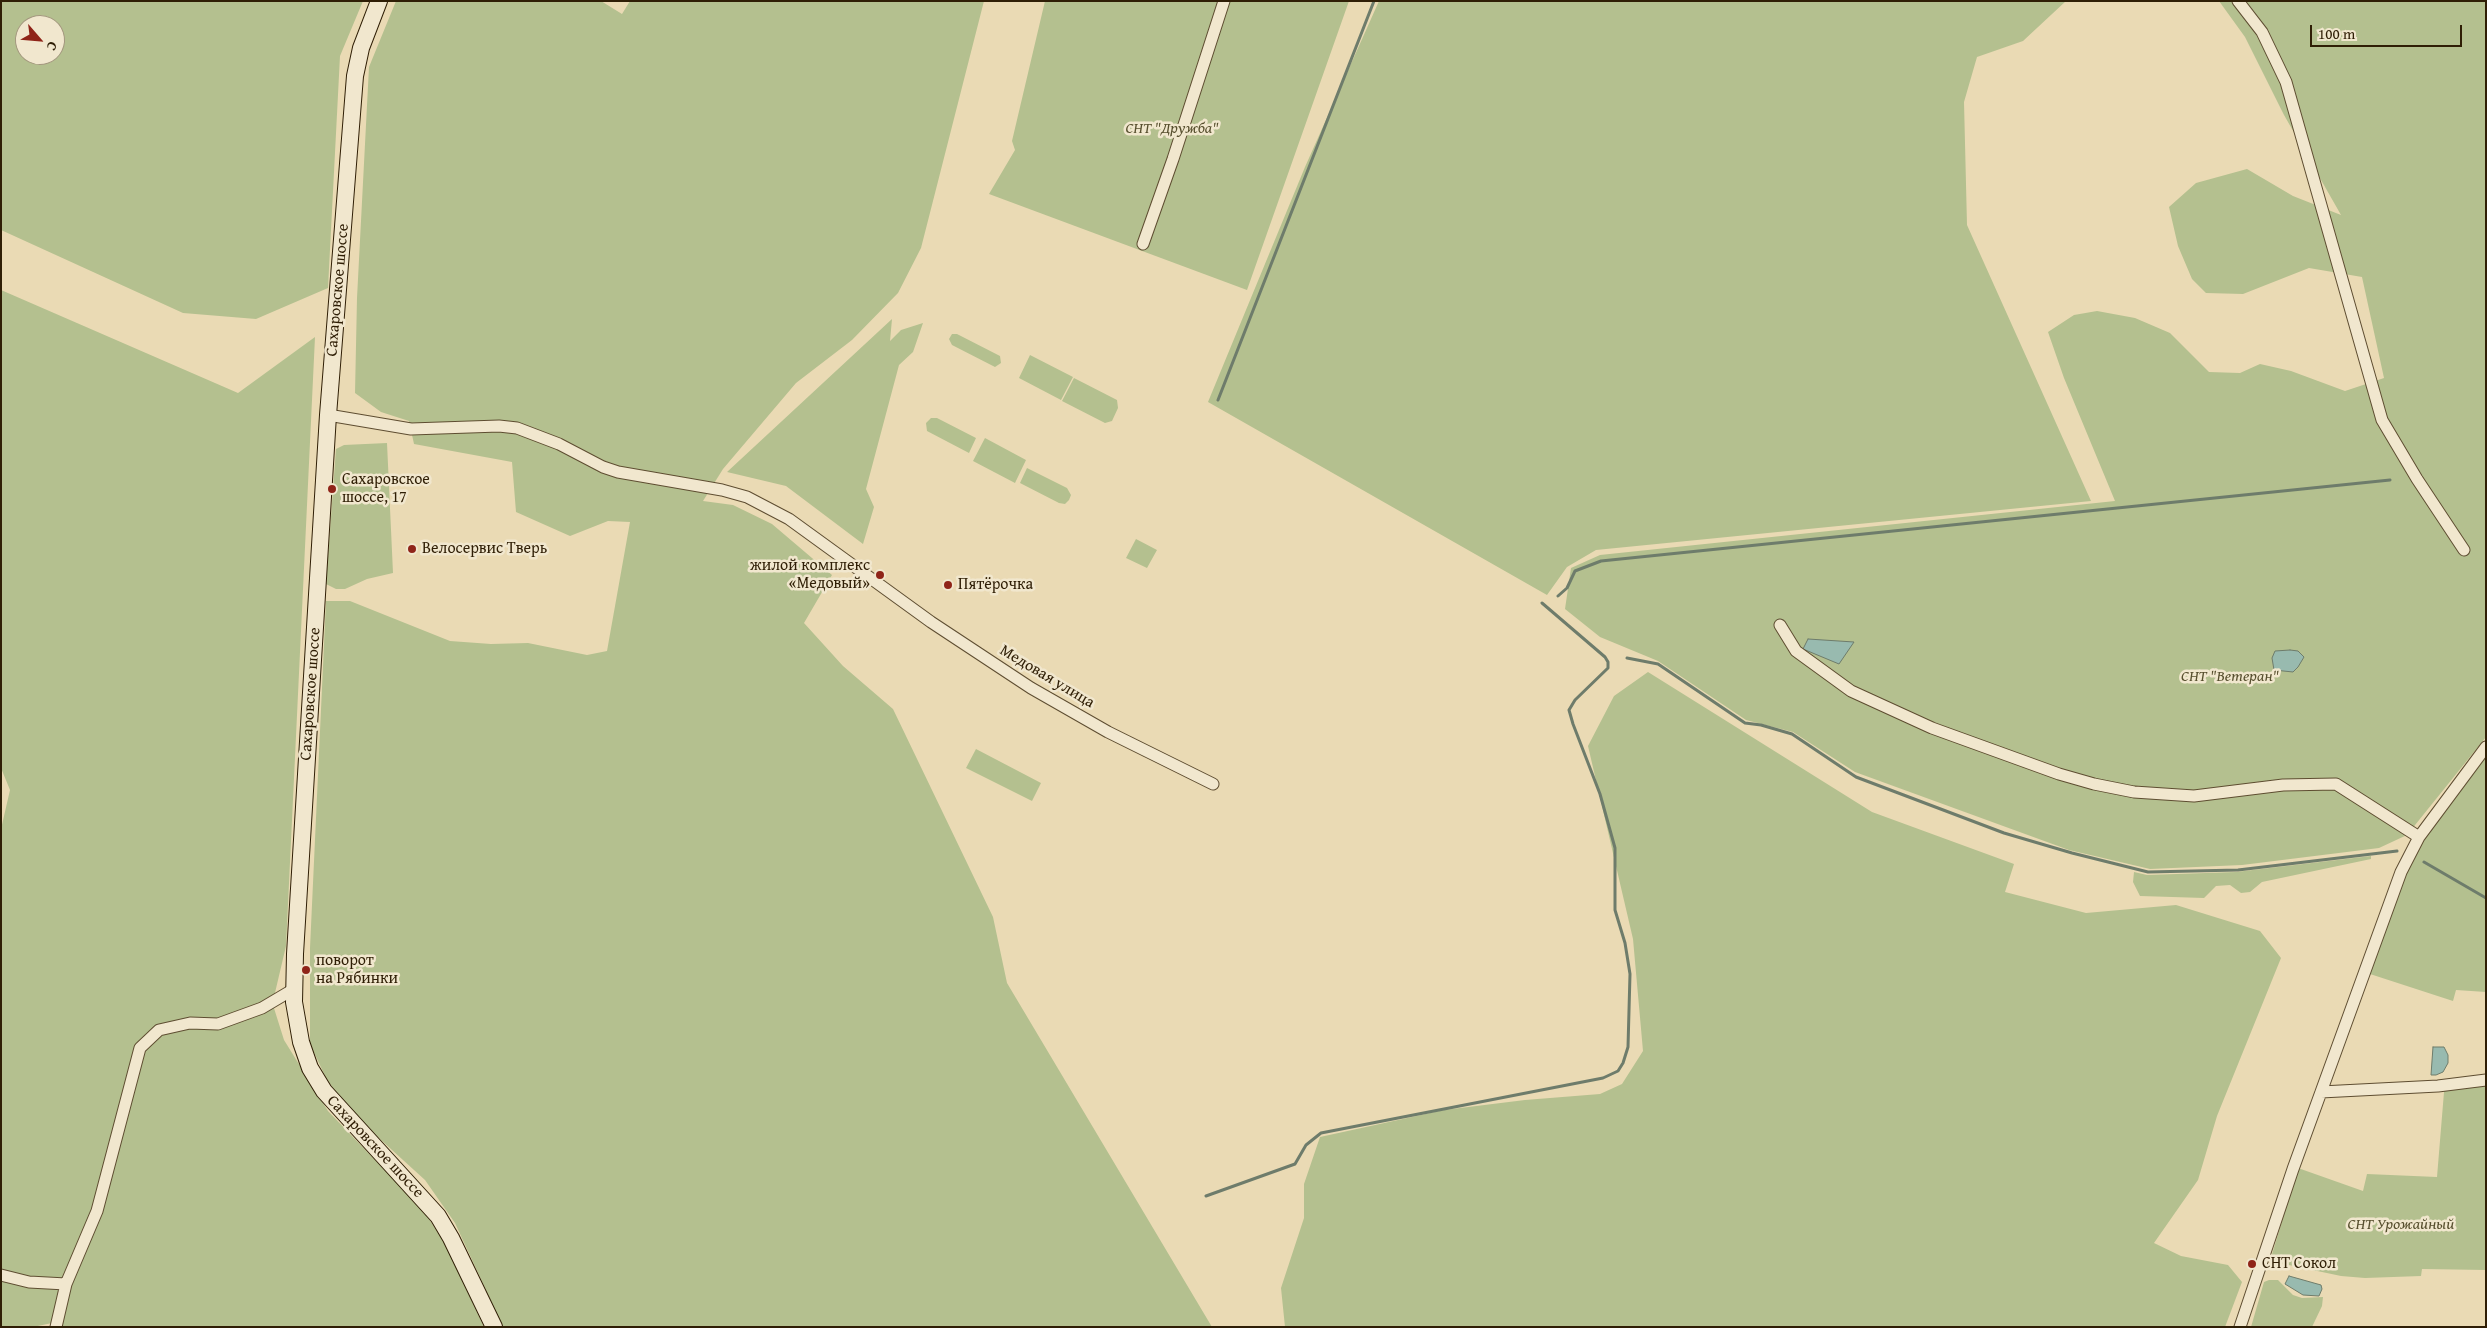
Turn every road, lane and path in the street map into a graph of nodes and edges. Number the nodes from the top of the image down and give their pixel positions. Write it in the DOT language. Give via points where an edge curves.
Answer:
graph roads {
  1 [pos="379,1"];
  2 [pos="1224,1"];
  3 [pos="2238,1"];
  4 [pos="1143,244"];
  5 [pos="328,415"];
  6 [pos="2464,550"];
  7 [pos="1780,625"];
  8 [pos="2486,747"];
  9 [pos="1212,784"];
  10 [pos="2419,836"];
  11 [pos="294,989"];
  12 [pos="2486,1080"];
  13 [pos="2321,1092"];
  14 [pos="1,1275"];
  15 [pos="66,1284"];
  16 [pos="56,1327"];
  17 [pos="494,1327"];
  18 [pos="2240,1327"];
  1 -- 5 [label="main road, Сахаровское шоссе" via="361,48 355,76"];
  2 -- 4 [label="street"];
  3 -- 6 [label="street" via="2262,32 2286,82 2382,420"];
  5 -- 9 [label="street, Медовая улица" via="411,429 517,428 618,472 722,490 768,506 960,642 1031,688 1108,732"];
  5 -- 11 [label="main road, Сахаровское шоссе"];
  7 -- 10 [label="street" via="1796,651 1851,691 1932,728 2059,774 2134,792 2194,796 2283,785 2336,784"];
  8 -- 10 [label="street"];
  10 -- 13 [label="street" via="2401,872"];
  11 -- 15 [label="street" via="262,1008 218,1024 190,1023 159,1030 140,1048 97,1211"];
  11 -- 17 [label="main road, Сахаровское шоссе" via="297,1029 316,1080 341,1112 438,1216"];
  12 -- 13 [label="street" via="2438,1086"];
  13 -- 18 [label="street"];
  14 -- 15 [label="street" via="29,1282"];
  15 -- 16 [label="street"];
}
